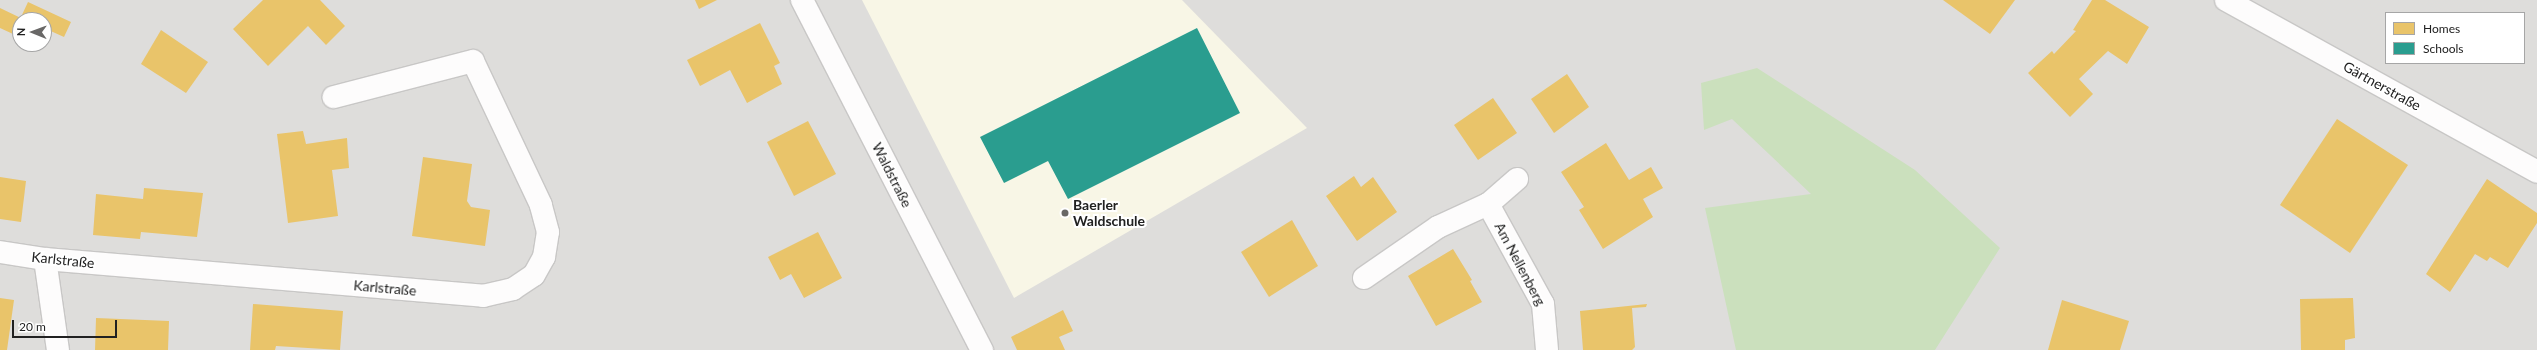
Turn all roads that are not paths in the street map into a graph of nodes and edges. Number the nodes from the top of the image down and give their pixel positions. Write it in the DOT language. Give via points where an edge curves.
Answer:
graph roads {
  1 [pos="802,0"];
  2 [pos="2226,0"];
  3 [pos="334,97"];
  4 [pos="2537,172"];
  5 [pos="1518,179"];
  6 [pos="1488,204"];
  7 [pos="0,252"];
  8 [pos="45,259"];
  9 [pos="1364,278"];
  10 [pos="58,350"];
  11 [pos="982,350"];
  12 [pos="1547,350"];
  1 -- 11 [label="street, Waldstraße"];
  2 -- 4 [label="street, Gärtnerstraße"];
  3 -- 8 [label="street, Karlstraße" via="473,61 541,204 548,232 544,257 534,275 513,288 482,296"];
  5 -- 6 [label="street"];
  6 -- 9 [label="street" via="1438,228"];
  6 -- 12 [label="street, Am Nellenberg" via="1543,304"];
  7 -- 8 [label="street, Karlstraße"];
  8 -- 10 [label="street"];
}
